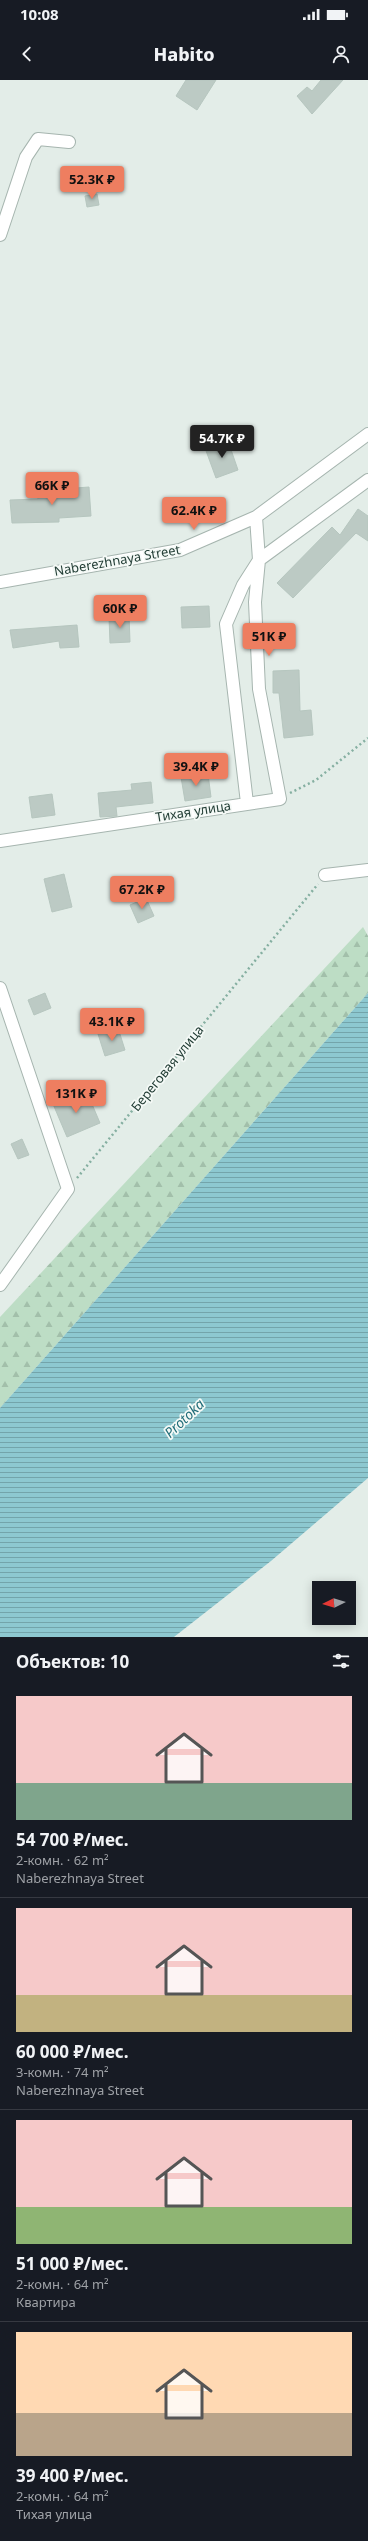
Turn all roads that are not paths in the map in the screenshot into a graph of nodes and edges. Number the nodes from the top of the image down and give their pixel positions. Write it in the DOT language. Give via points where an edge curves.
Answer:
graph roads {
  1 [pos="69,142"];
  2 [pos="0,235"];
  3 [pos="368,434"];
  4 [pos="368,480"];
  5 [pos="256,517"];
  6 [pos="259,560"];
  7 [pos="0,582"];
  8 [pos="247,803"];
  9 [pos="0,841"];
  10 [pos="368,870"];
  11 [pos="325,875"];
  12 [pos="0,988"];
  13 [pos="0,1285"];
  1 -- 2 [label="street" via="38,139 26,157"];
  3 -- 5 [label="street, Naberezhnaya Street"];
  4 -- 6 [label="street"];
  5 -- 6 [label="street"];
  5 -- 7 [label="street, Naberezhnaya Street" via="180,550"];
  6 -- 8 [label="street" via="243,585 226,624"];
  6 -- 8 [label="street, Тихая улица" via="255,602 259,689 280,799"];
  8 -- 9 [label="street, Тихая улица"];
  10 -- 11 [label="street"];
  12 -- 13 [label="street" via="68,1189"];
}
